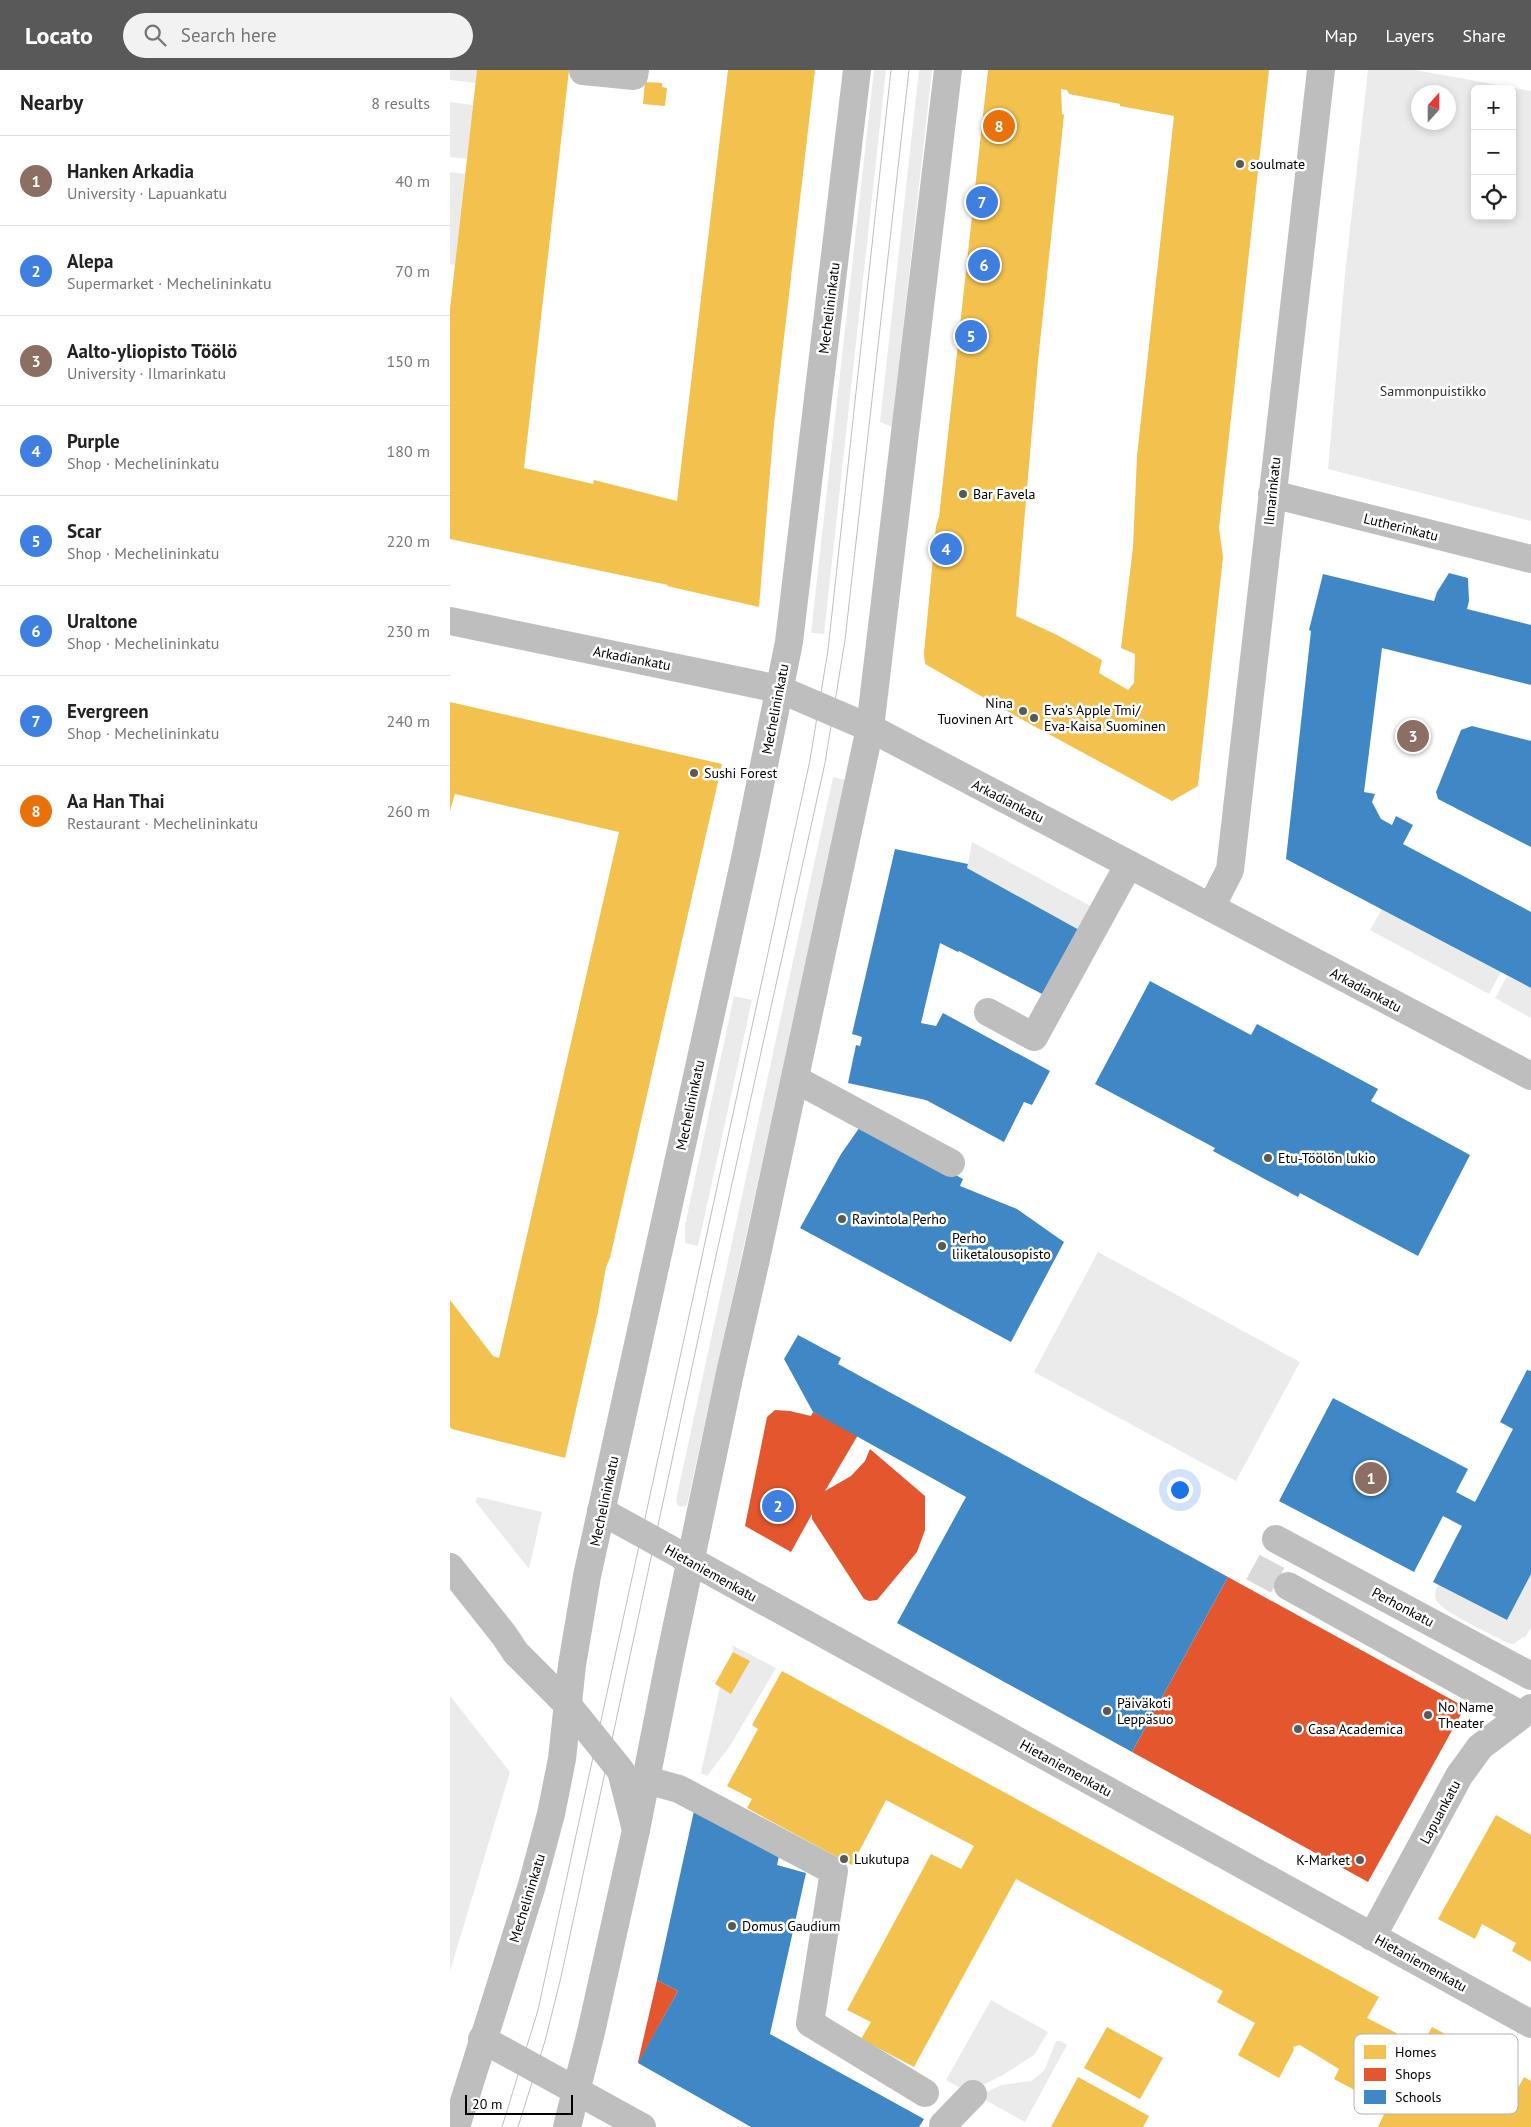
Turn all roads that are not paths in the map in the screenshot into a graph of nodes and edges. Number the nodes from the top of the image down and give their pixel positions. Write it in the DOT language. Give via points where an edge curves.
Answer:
graph roads {
  1 [pos="635,70"];
  2 [pos="857,70"];
  3 [pos="948,70"];
  4 [pos="1320,70"];
  5 [pos="584,71"];
  6 [pos="1272,494"];
  7 [pos="1531,559"];
  8 [pos="450,621"];
  9 [pos="779,689"];
  10 [pos="870,728"];
  11 [pos="1128,864"];
  12 [pos="1211,908"];
  13 [pos="988,1012"];
  14 [pos="1531,1076"];
  15 [pos="795,1079"];
  16 [pos="951,1163"];
  17 [pos="601,1512"];
  18 [pos="1276,1539"];
  19 [pos="691,1561"];
  20 [pos="450,1567"];
  21 [pos="1288,1586"];
  22 [pos="1531,1676"];
  23 [pos="567,1704"];
  24 [pos="1526,1712"];
  25 [pos="646,1780"];
  26 [pos="636,1830"];
  27 [pos="1372,1936"];
  28 [pos="1531,2024"];
  29 [pos="482,2039"];
  30 [pos="576,2091"];
  31 [pos="973,2094"];
  32 [pos="943,2126"];
  33 [pos="456,2127"];
  34 [pos="567,2127"];
  35 [pos="642,2127"];
  1 -- 5 [label="street" via="634,76"];
  2 -- 9 [label="street, Mechelininkatu" via="795,606"];
  3 -- 10 [label="street"];
  4 -- 6 [label="street, Ilmarinkatu"];
  6 -- 7 [label="street, Lutherinkatu"];
  6 -- 12 [label="street, Ilmarinkatu" via="1230,870"];
  8 -- 9 [label="street, Arkadiankatu"];
  9 -- 10 [label="street, Arkadiankatu"];
  9 -- 17 [label="street, Mechelininkatu" via="746,854"];
  10 -- 11 [label="street, Arkadiankatu"];
  10 -- 15 [label="street"];
  11 -- 12 [label="street, Arkadiankatu"];
  11 -- 13 [label="street" via="1034,1037"];
  12 -- 14 [label="street, Arkadiankatu"];
  15 -- 16 [label="street"];
  15 -- 19 [label="street"];
  17 -- 19 [label="street, Hietaniemenkatu"];
  17 -- 23 [label="street, Mechelininkatu"];
  18 -- 22 [label="street, Perhonkatu"];
  19 -- 25 [label="street"];
  19 -- 27 [label="street, Hietaniemenkatu"];
  20 -- 23 [label="street" via="516,1653"];
  21 -- 24 [label="street"];
  23 -- 26 [label="street" via="621,1771"];
  23 -- 29 [label="street, Mechelininkatu" via="562,1759 551,1814 532,1885"];
  24 -- 27 [label="street, Lapuankatu" via="1480,1747 1459,1776"];
  25 -- 26 [label="street"];
  25 -- 32 [label="street" via="686,1792 834,1871 810,2024 930,2096"];
  26 -- 30 [label="street"];
  27 -- 28 [label="street, Hietaniemenkatu"];
  29 -- 30 [label="street"];
  29 -- 33 [label="street, Mechelininkatu"];
  30 -- 34 [label="street"];
  30 -- 35 [label="street"];
  31 -- 32 [label="street"];
}
